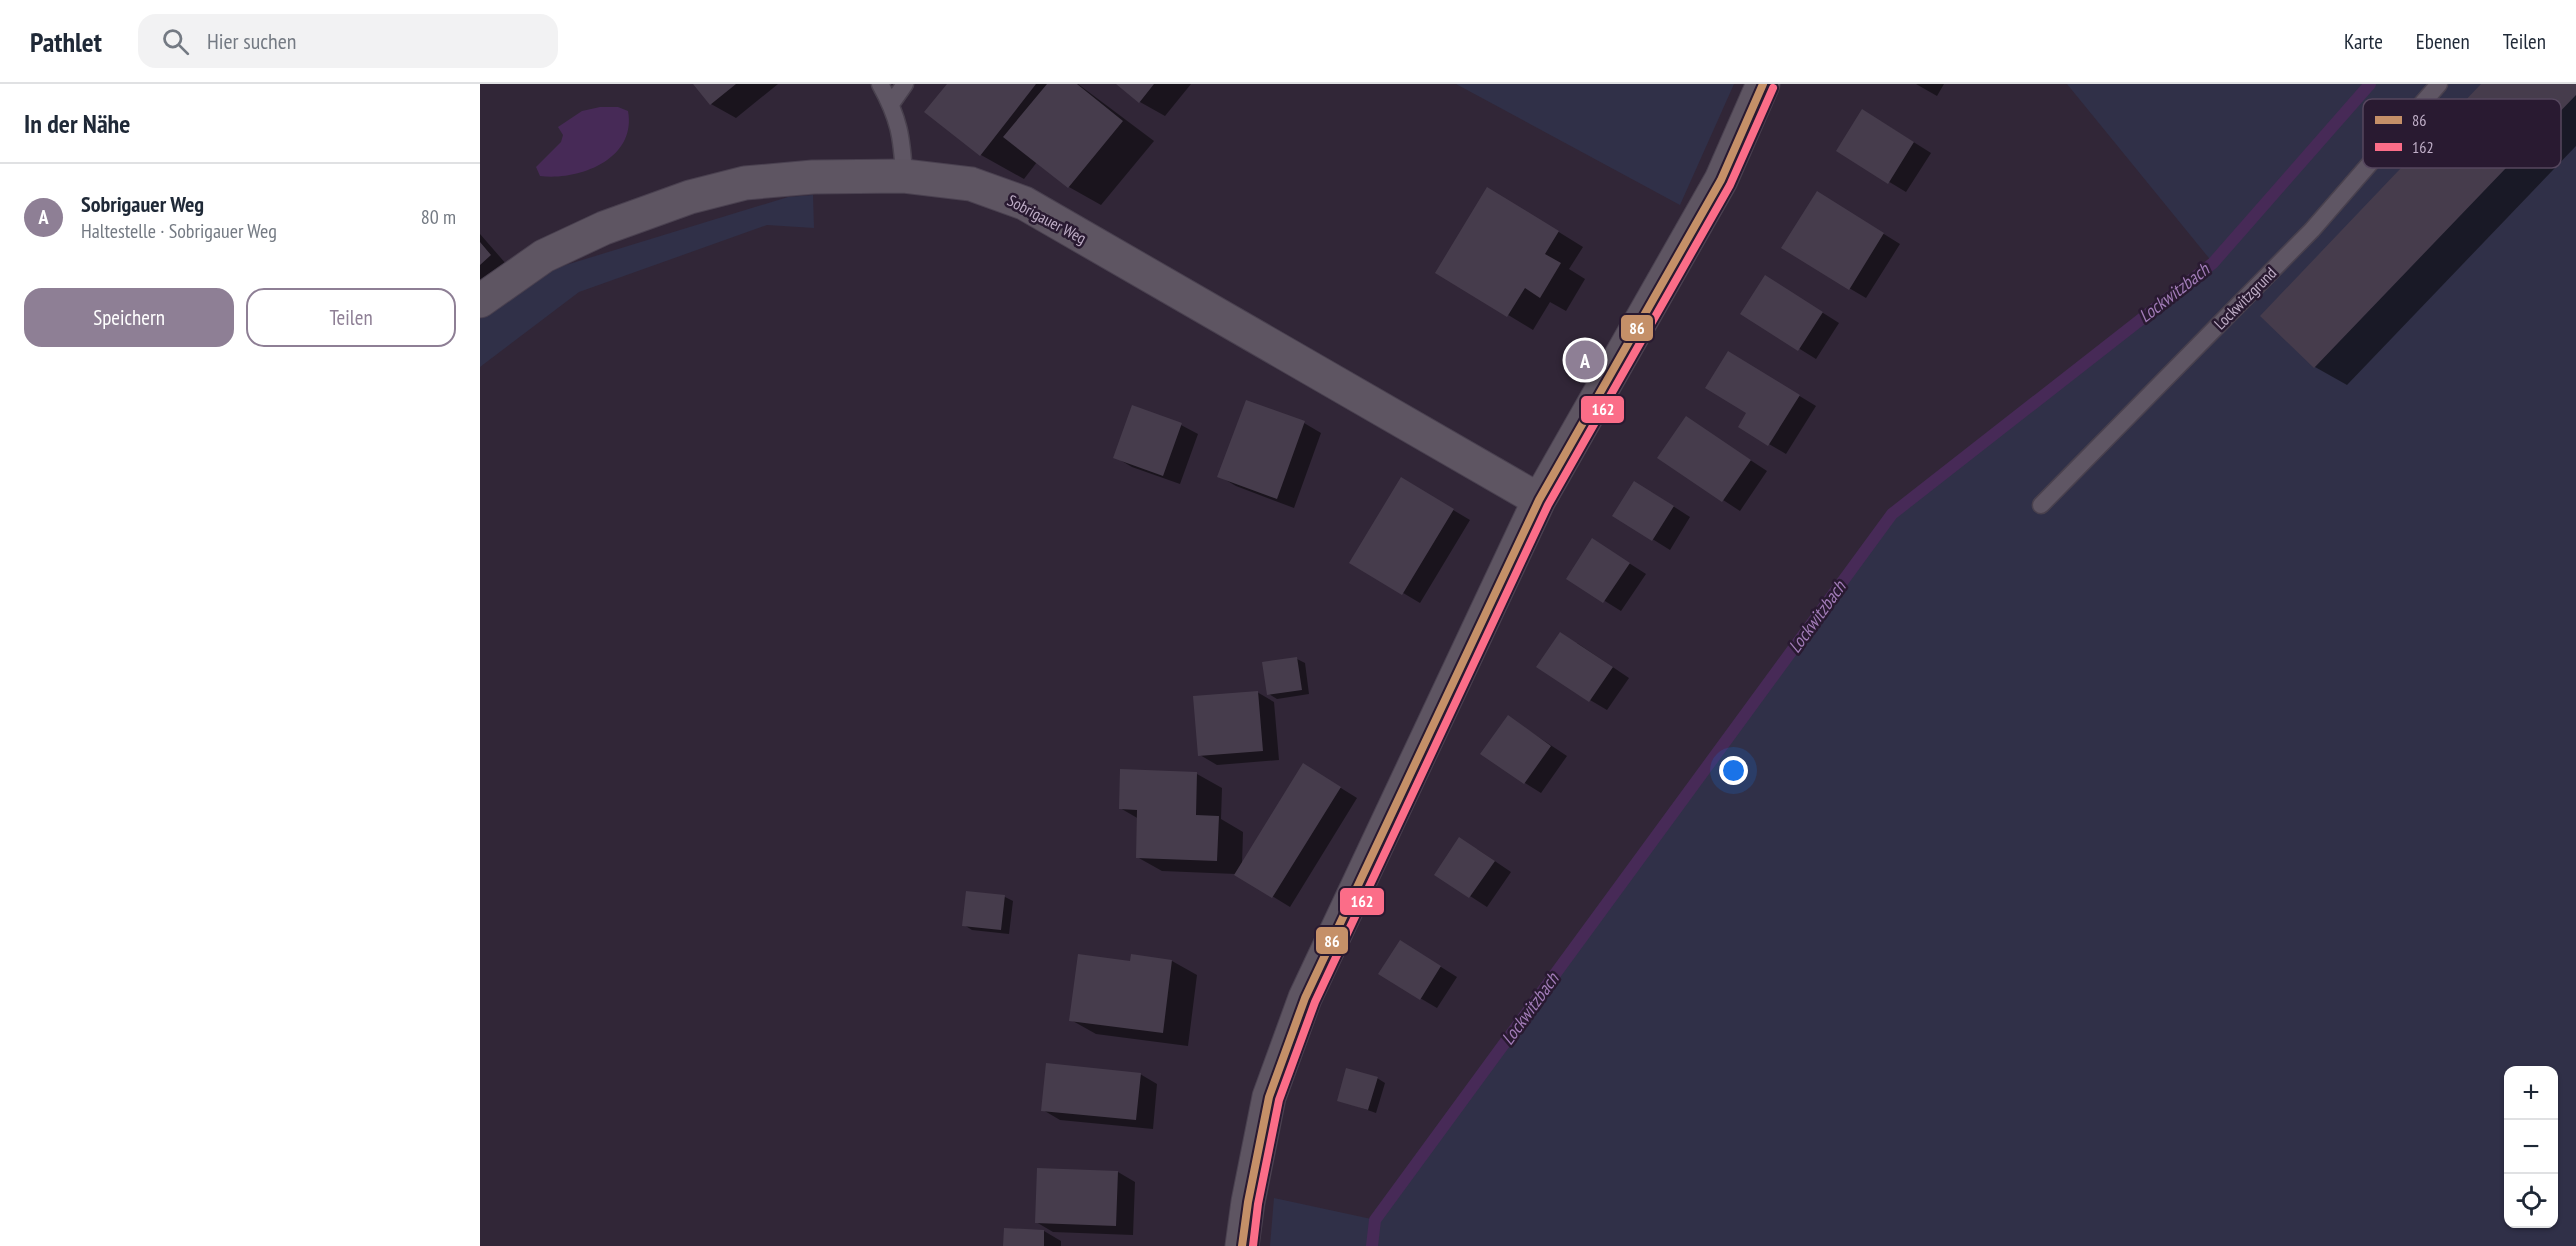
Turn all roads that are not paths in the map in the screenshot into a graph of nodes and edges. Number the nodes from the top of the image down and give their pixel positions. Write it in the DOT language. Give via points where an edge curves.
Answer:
graph roads {
  1 [pos="880,84"];
  2 [pos="905,84"];
  3 [pos="1763,84"];
  4 [pos="2439,84"];
  5 [pos="2426,99"];
  6 [pos="891,104"];
  7 [pos="2366,168"];
  8 [pos="904,176"];
  9 [pos="480,301"];
  10 [pos="1539,500"];
  11 [pos="2041,505"];
  12 [pos="1242,1246"];
  1 -- 6 [label="lane"];
  2 -- 6 [label="lane"];
  3 -- 10 [label="main road" via="1721,180"];
  4 -- 5 [label="lane, Lockwitzgrund"];
  6 -- 8 [label="lane" via="901,134"];
  7 -- 11 [label="lane, Lockwitzgrund" via="2312,230"];
  8 -- 9 [label="main road, Sobrigauer Weg" via="813,177 745,183 690,196 604,228 544,256"];
  8 -- 10 [label="main road, Sobrigauer Weg" via="971,184 1024,203"];
  10 -- 12 [label="main road" via="1305,998 1269,1097"];
}
